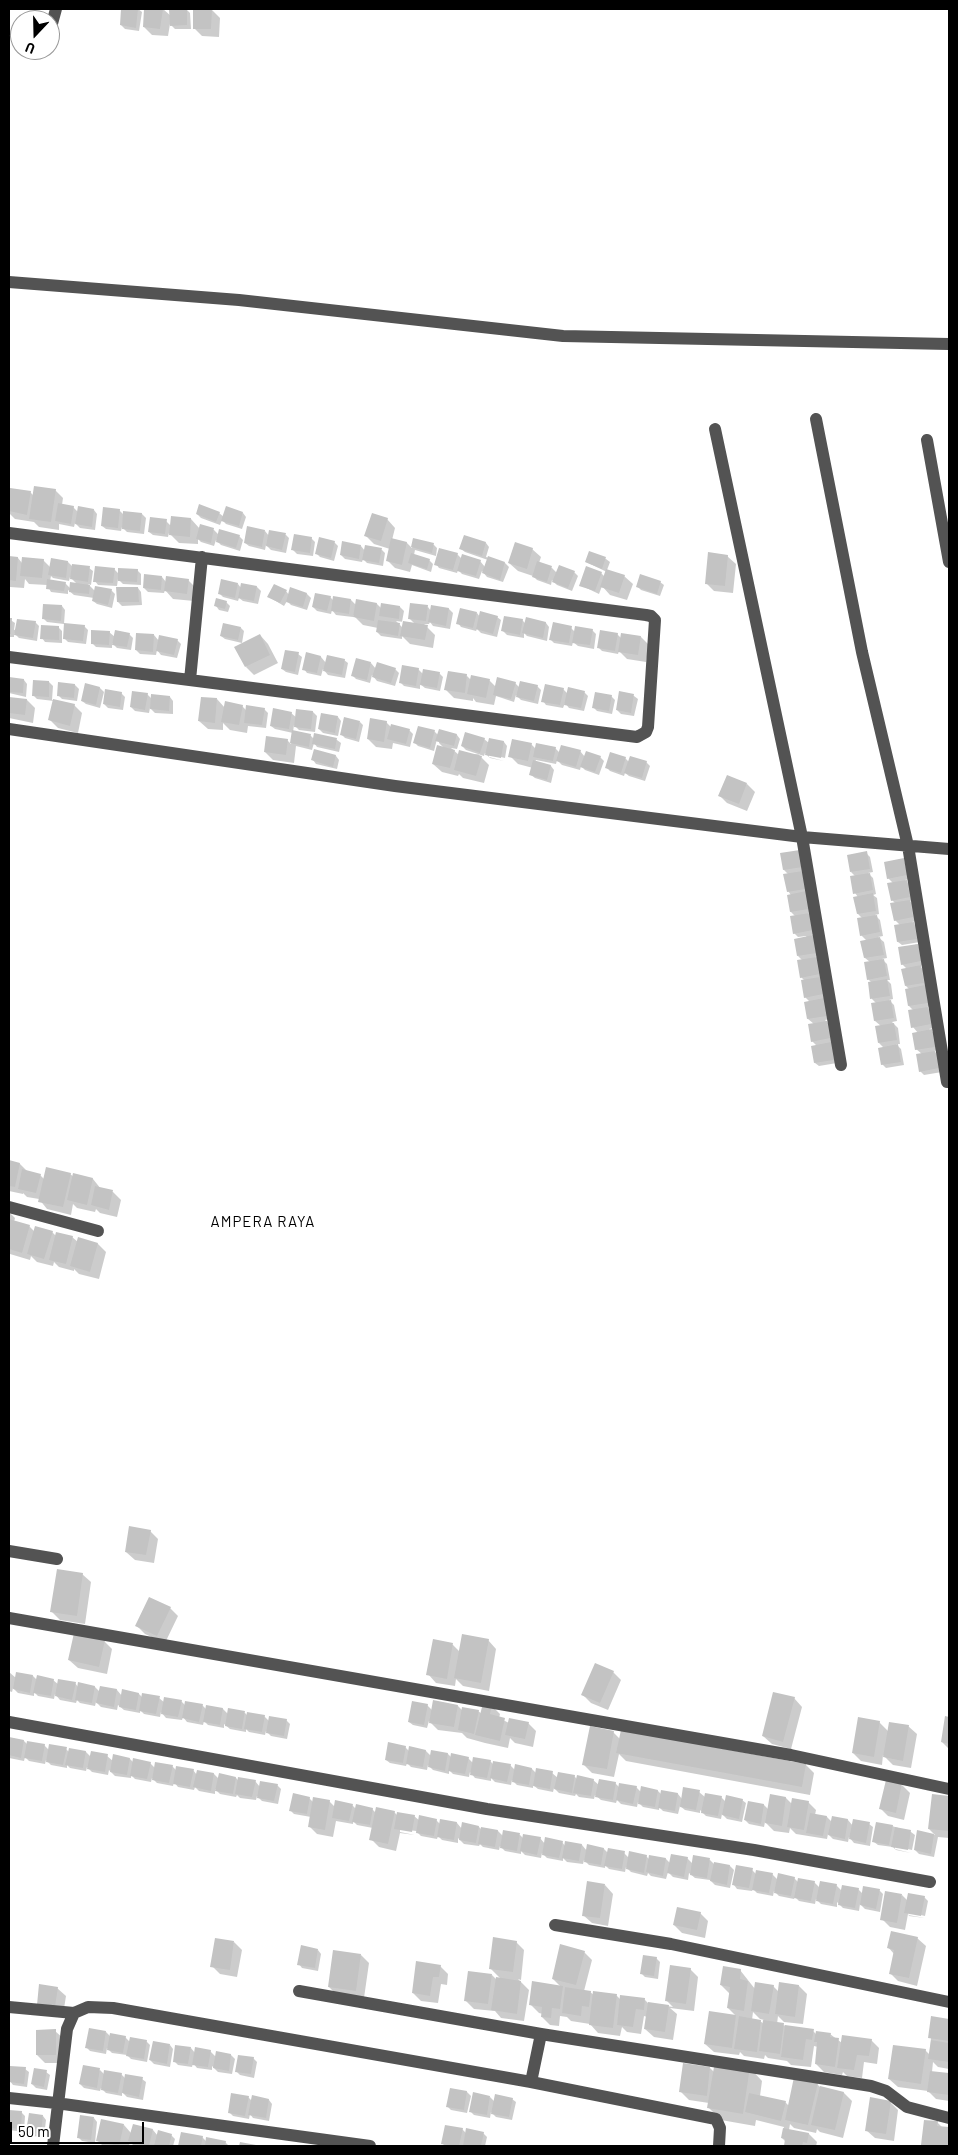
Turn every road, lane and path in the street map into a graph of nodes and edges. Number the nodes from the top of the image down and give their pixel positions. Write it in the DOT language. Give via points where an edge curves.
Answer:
graph roads {
  1 [pos="9,282"];
  2 [pos="949,344"];
  3 [pos="816,419"];
  4 [pos="715,428"];
  5 [pos="927,440"];
  6 [pos="9,533"];
  7 [pos="202,557"];
  8 [pos="949,562"];
  9 [pos="9,658"];
  10 [pos="190,680"];
  11 [pos="9,729"];
  12 [pos="802,837"];
  13 [pos="908,846"];
  14 [pos="949,849"];
  15 [pos="841,1065"];
  16 [pos="947,1082"];
  17 [pos="9,1207"];
  18 [pos="98,1231"];
  19 [pos="9,1551"];
  20 [pos="57,1559"];
  21 [pos="9,1618"];
  22 [pos="9,1722"];
  23 [pos="949,1789"];
  24 [pos="930,1882"];
  25 [pos="555,1925"];
  26 [pos="299,1991"];
  27 [pos="949,2002"];
  28 [pos="9,2007"];
  29 [pos="74,2013"];
  30 [pos="542,2034"];
  31 [pos="531,2082"];
  32 [pos="9,2098"];
  33 [pos="56,2103"];
  34 [pos="949,2118"];
  35 [pos="53,2146"];
  36 [pos="370,2146"];
  37 [pos="719,2146"];
  1 -- 2 [label="street" via="239,300 563,336"];
  3 -- 13 [label="street" via="862,652"];
  4 -- 12 [label="street"];
  5 -- 8 [label="street"];
  6 -- 7 [label="street"];
  7 -- 10 [label="street"];
  7 -- 10 [label="street" via="651,616 655,620 648,727 637,737"];
  9 -- 10 [label="street"];
  11 -- 12 [label="street" via="395,786"];
  12 -- 13 [label="street"];
  12 -- 15 [label="street"];
  13 -- 14 [label="street"];
  13 -- 16 [label="street"];
  17 -- 18 [label="street"];
  19 -- 20 [label="street"];
  21 -- 23 [label="street" via="791,1756"];
  22 -- 24 [label="street" via="487,1809 754,1850"];
  25 -- 27 [label="street" via="671,1944"];
  26 -- 30 [label="street"];
  28 -- 29 [label="street"];
  29 -- 31 [label="street" via="88,2007 113,2008"];
  29 -- 33 [label="street" via="67,2029"];
  30 -- 31 [label="street"];
  30 -- 34 [label="street" via="871,2086 886,2092 907,2108"];
  31 -- 37 [label="street" via="716,2119 720,2128"];
  32 -- 33 [label="street"];
  33 -- 35 [label="street"];
  33 -- 36 [label="street"];
}
